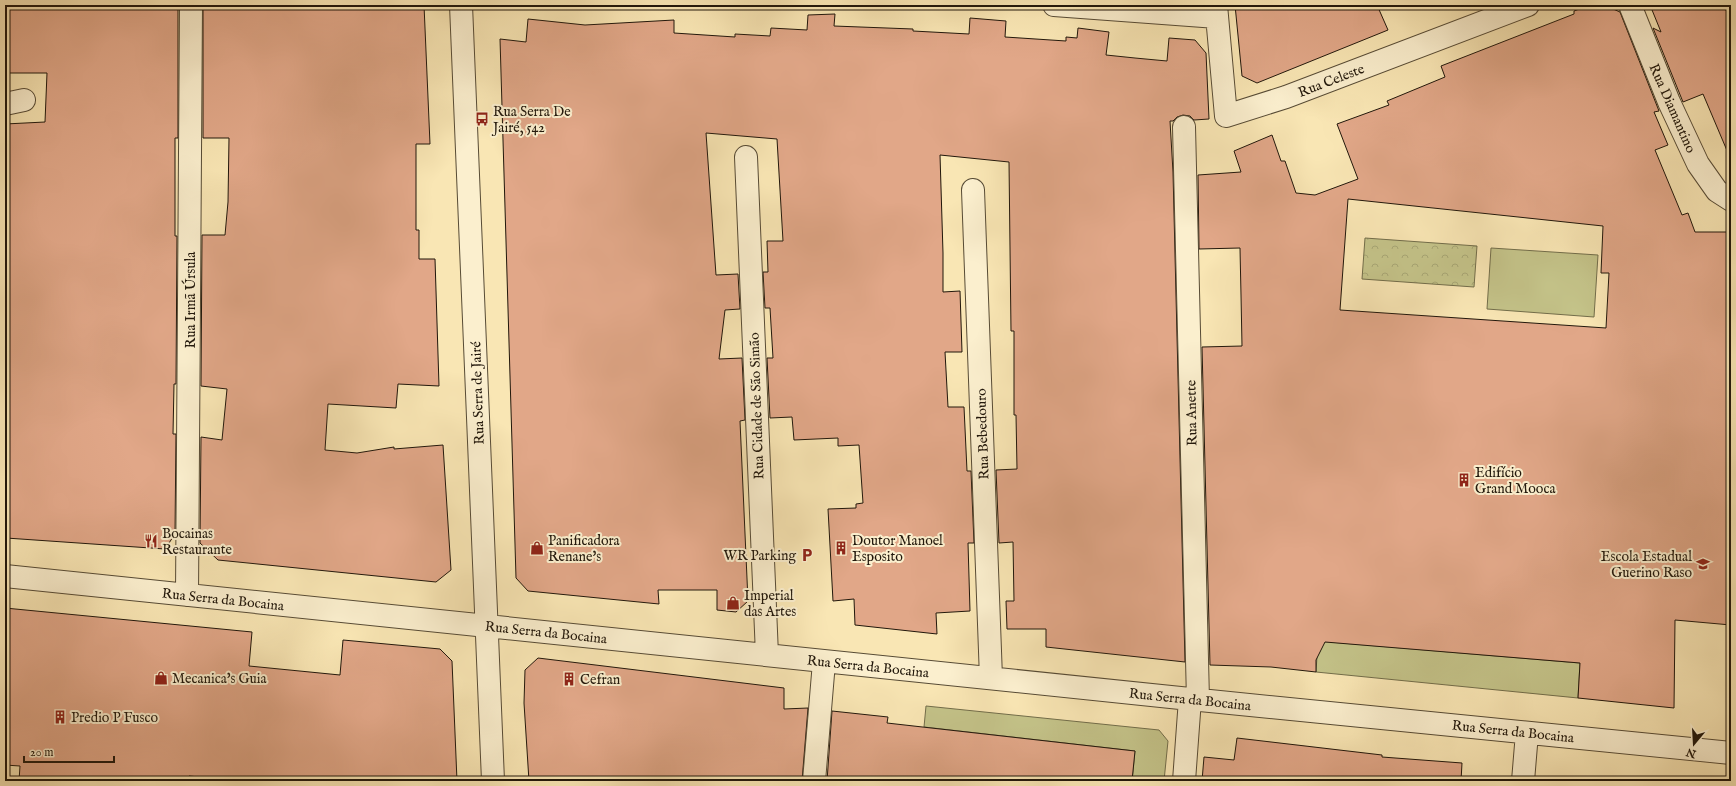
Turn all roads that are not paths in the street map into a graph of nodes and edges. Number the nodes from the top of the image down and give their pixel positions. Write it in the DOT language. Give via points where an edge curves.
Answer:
graph roads {
  1 [pos="191,5"];
  2 [pos="461,5"];
  3 [pos="1054,5"];
  4 [pos="1528,5"];
  5 [pos="1630,5"];
  6 [pos="1217,11"];
  7 [pos="1184,127"];
  8 [pos="746,157"];
  9 [pos="973,190"];
  10 [pos="1731,200"];
  11 [pos="5,576"];
  12 [pos="187,595"];
  13 [pos="487,626"];
  14 [pos="767,655"];
  15 [pos="824,662"];
  16 [pos="991,678"];
  17 [pos="1194,700"];
  18 [pos="1527,733"];
  19 [pos="1731,753"];
  20 [pos="493,781"];
  21 [pos="814,781"];
  22 [pos="1184,781"];
  23 [pos="1523,781"];
  1 -- 12 [label="street, Rua Irmã Úrsula"];
  2 -- 13 [label="street, Rua Serra de Jairé"];
  3 -- 6 [label="street"];
  4 -- 6 [label="street, Rua Celeste" via="1286,97 1226,116"];
  5 -- 10 [label="street, Rua Diamantino" via="1669,102 1698,164 1717,191"];
  7 -- 17 [label="street, Rua Anette"];
  8 -- 14 [label="street, Rua Cidade de São Simão"];
  9 -- 16 [label="street, Rua Bebedouro"];
  11 -- 12 [label="street, Rua Serra da Bocaina"];
  12 -- 13 [label="street, Rua Serra da Bocaina"];
  13 -- 14 [label="street, Rua Serra da Bocaina"];
  13 -- 20 [label="street, Rua Serra de Jairé"];
  14 -- 15 [label="street, Rua Serra da Bocaina"];
  15 -- 16 [label="street, Rua Serra da Bocaina"];
  15 -- 21 [label="street"];
  16 -- 17 [label="street, Rua Serra da Bocaina"];
  17 -- 18 [label="street, Rua Serra da Bocaina"];
  17 -- 22 [label="street, Rua Anette"];
  18 -- 19 [label="street, Rua Serra da Bocaina"];
  18 -- 23 [label="street"];
}
